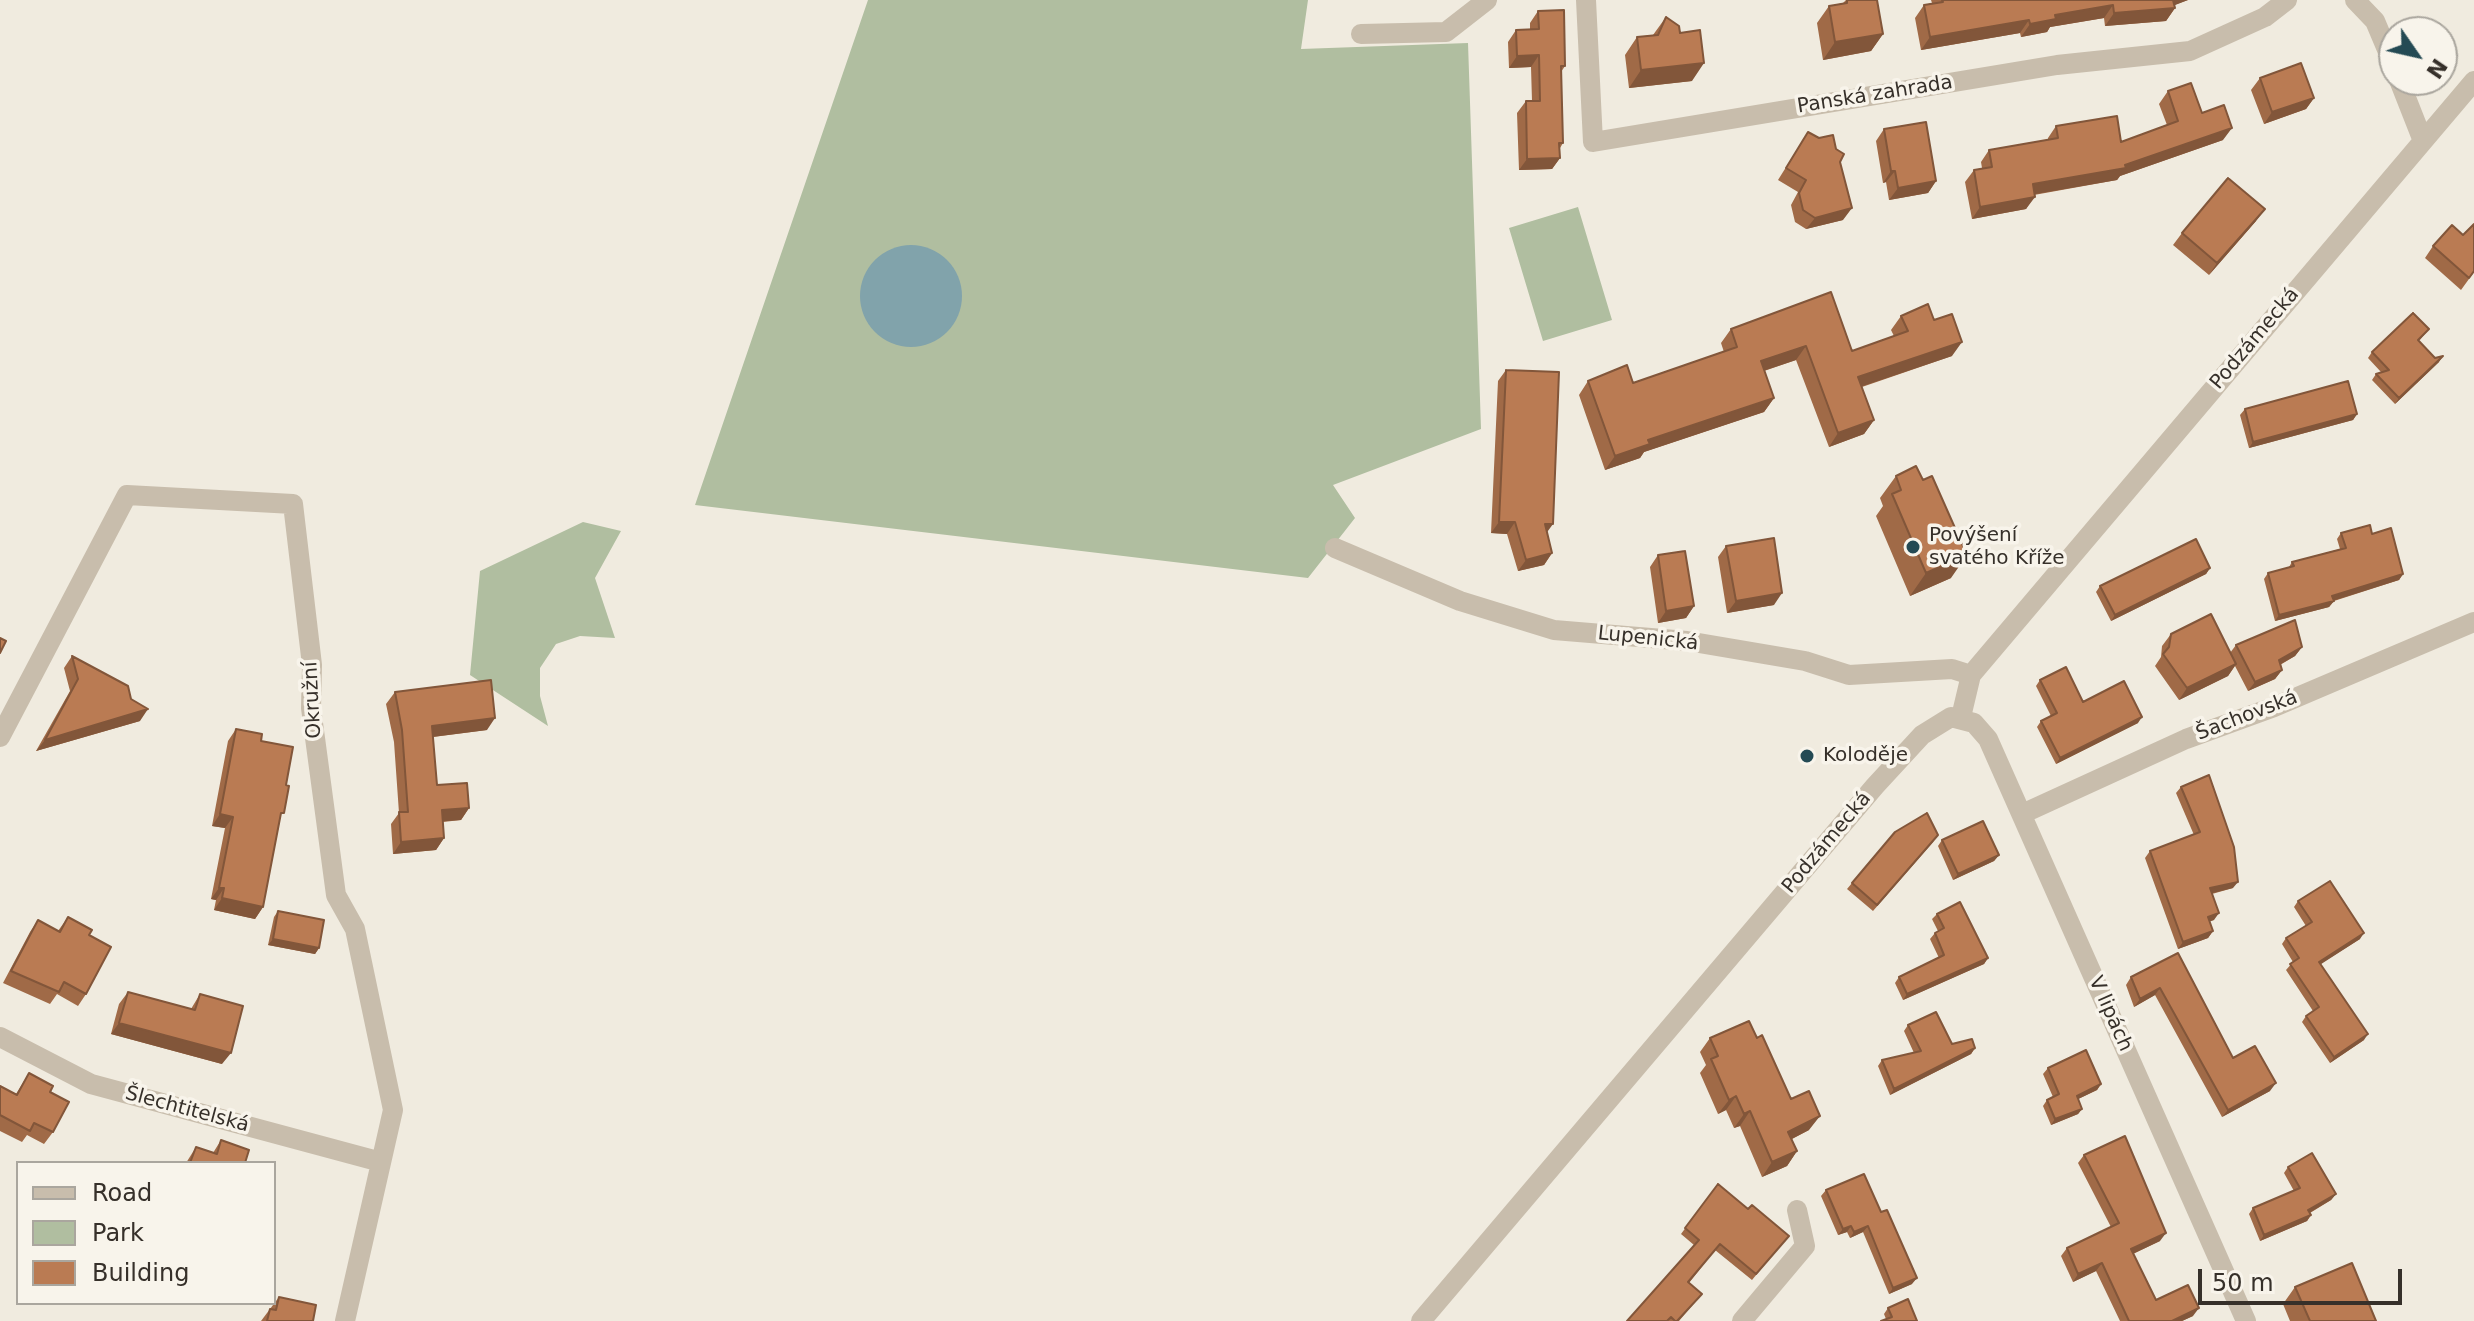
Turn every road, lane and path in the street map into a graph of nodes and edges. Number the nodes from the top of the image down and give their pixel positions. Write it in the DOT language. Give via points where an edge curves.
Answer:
graph roads {
  1 [pos="1487,0"];
  2 [pos="1586,0"];
  3 [pos="2287,0"];
  4 [pos="2355,0"];
  5 [pos="2378,28"];
  6 [pos="1361,34"];
  7 [pos="2474,81"];
  8 [pos="2405,96"];
  9 [pos="2423,141"];
  10 [pos="1335,548"];
  11 [pos="2474,622"];
  12 [pos="1971,675"];
  13 [pos="1961,717"];
  14 [pos="0,737"];
  15 [pos="2022,814"];
  16 [pos="0,1037"];
  17 [pos="381,1162"];
  18 [pos="1797,1210"];
  19 [pos="345,1321"];
  20 [pos="1421,1321"];
  21 [pos="1742,1321"];
  22 [pos="2246,1321"];
  1 -- 6 [label="street" via="1446,32"];
  2 -- 3 [label="street, Panská zahrada" via="1593,142 2057,65 2190,51 2265,17"];
  4 -- 5 [label="street"];
  7 -- 9 [label="street, Podzámecká"];
  8 -- 9 [label="street"];
  9 -- 12 [label="street, Podzámecká"];
  10 -- 12 [label="street, Lupenická" via="1460,601 1554,630 1687,641 1805,661 1849,675 1952,669"];
  11 -- 15 [label="street, Šachovská" via="2186,739"];
  12 -- 13 [label="street, Podzámecká"];
  13 -- 15 [label="street, V lipách" via="1988,739"];
  13 -- 20 [label="street, Podzámecká" via="1934,725 1875,786"];
  14 -- 17 [label="street, Okružní" via="127,495 293,504 312,665 311,708 336,895 355,929 393,1110"];
  15 -- 22 [label="street, V lipách"];
  16 -- 17 [label="street, Šlechtitelská" via="91,1084"];
  17 -- 19 [label="street, Okružní"];
  18 -- 21 [label="street" via="1805,1246"];
}
